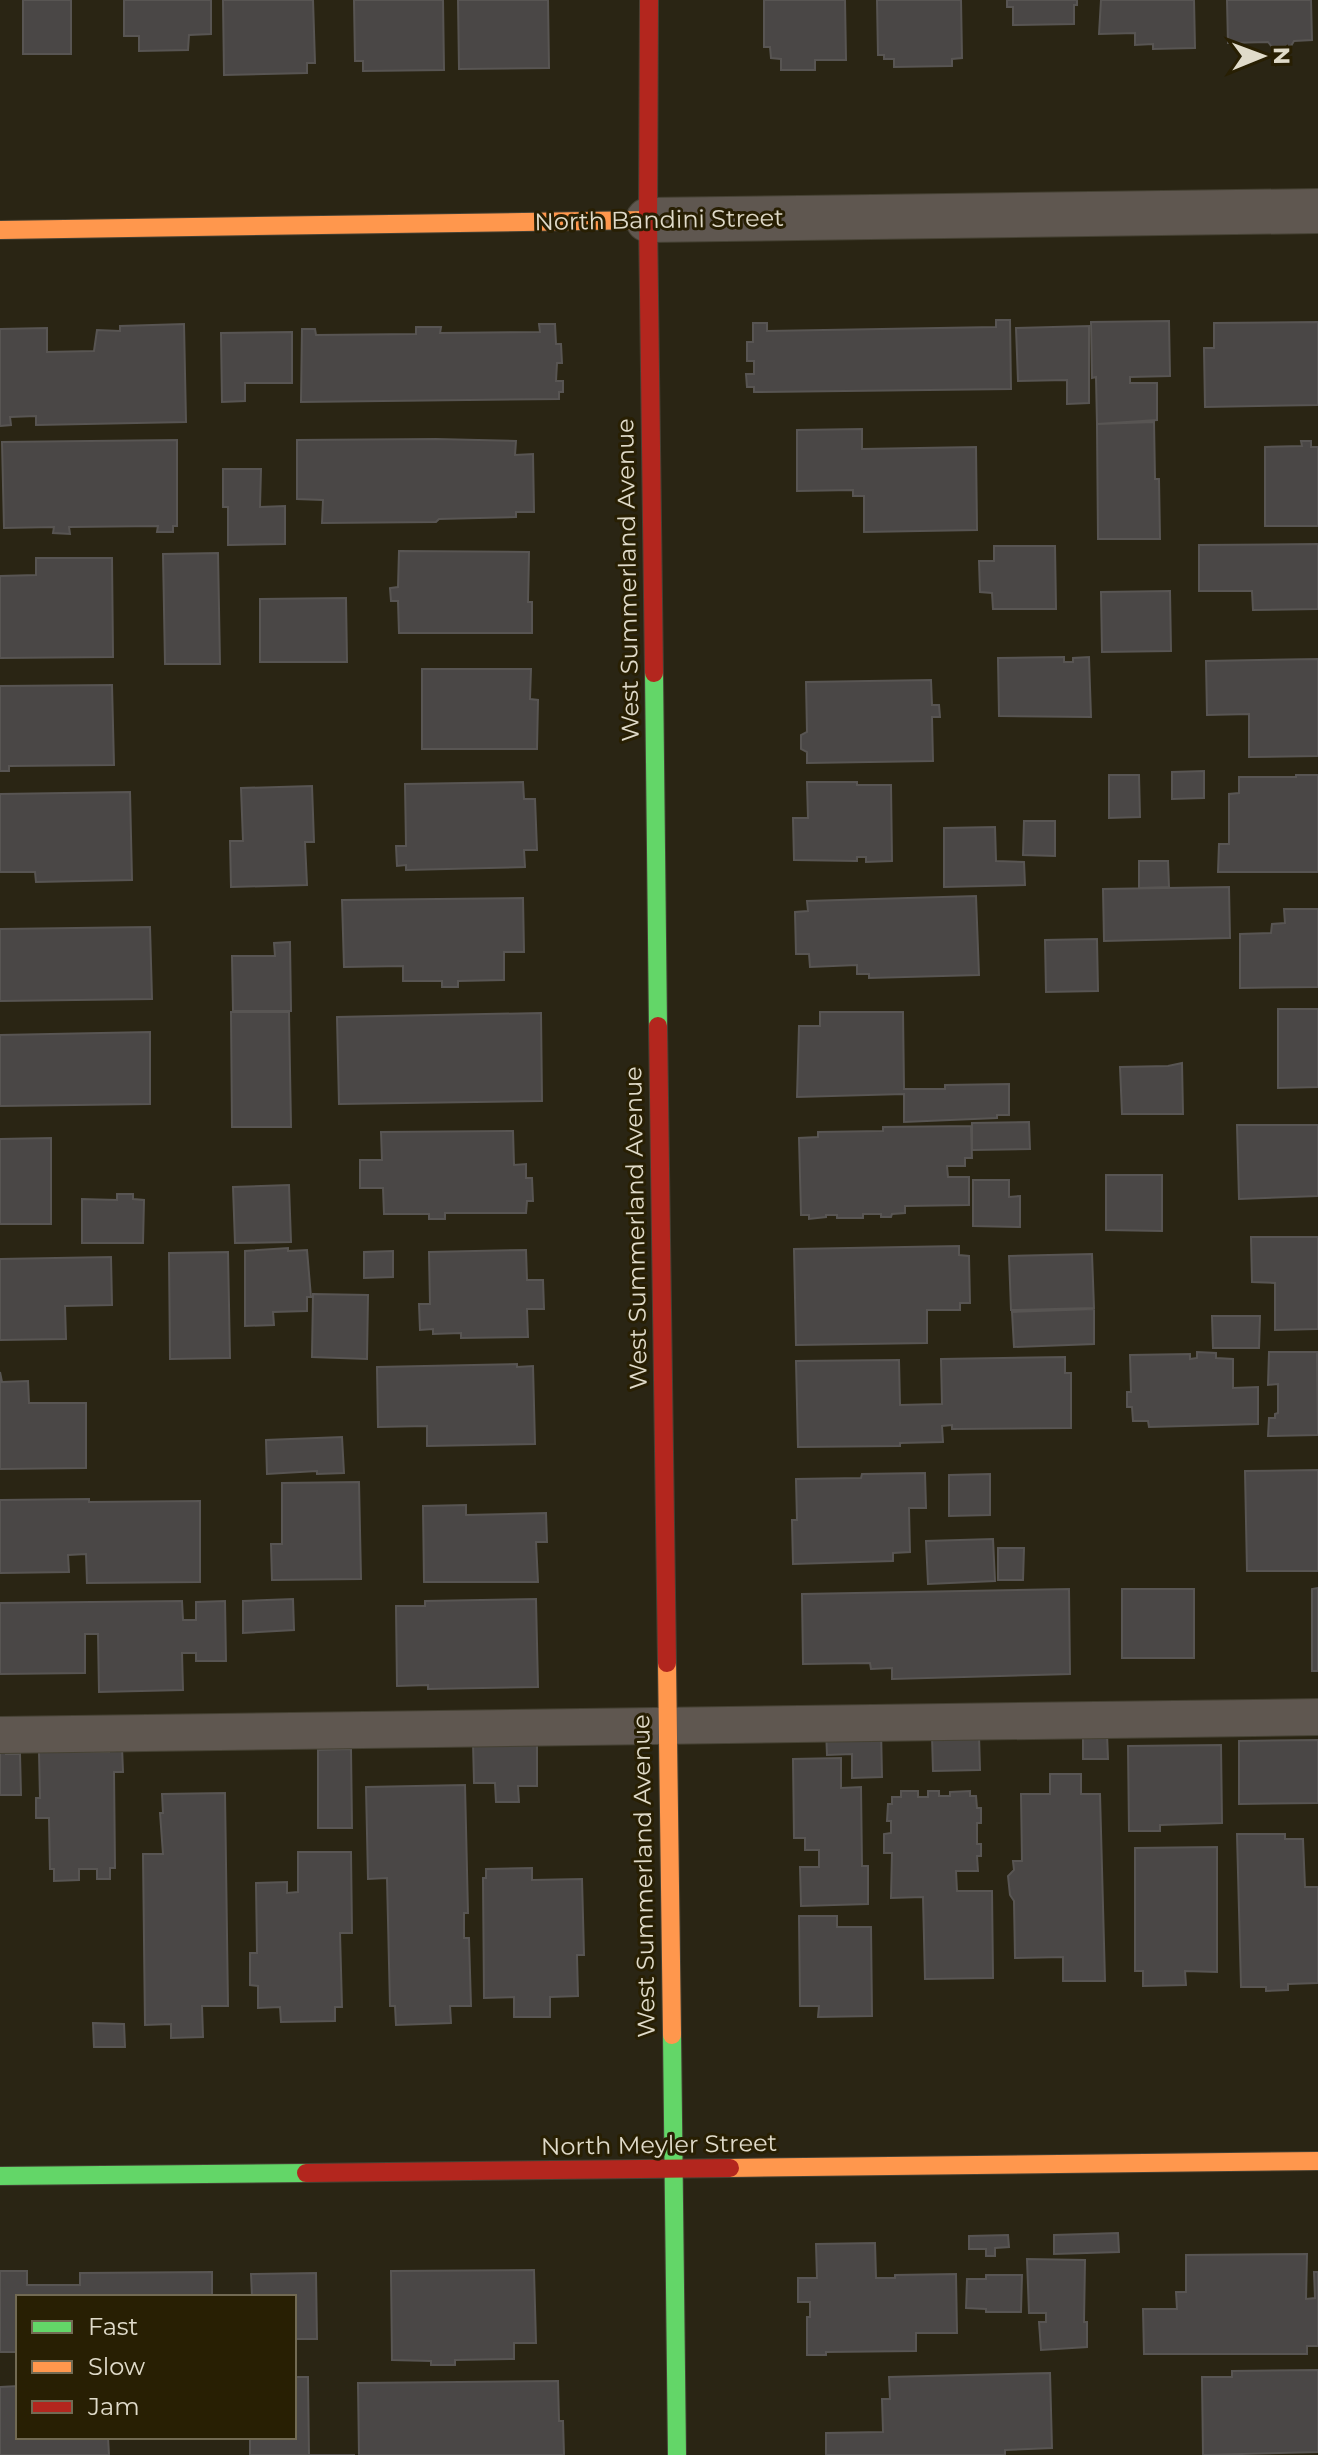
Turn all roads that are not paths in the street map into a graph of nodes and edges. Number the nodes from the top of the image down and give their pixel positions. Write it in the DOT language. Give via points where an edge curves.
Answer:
graph roads {
  1 [pos="649,0"];
  2 [pos="1318,211"];
  3 [pos="648,220"];
  4 [pos="0,230"];
  5 [pos="1318,1717"];
  6 [pos="666,1726"];
  7 [pos="0,1735"];
  8 [pos="1318,2161"];
  9 [pos="672,2168"];
  10 [pos="0,2176"];
  11 [pos="677,2455"];
  1 -- 3 [label="main road, West Summerland Avenue"];
  2 -- 3 [label="street, North Bandini Street"];
  3 -- 4 [label="main road, North Bandini Street"];
  3 -- 6 [label="main road, West Summerland Avenue"];
  5 -- 6 [label="lane"];
  6 -- 7 [label="lane"];
  6 -- 9 [label="main road, West Summerland Avenue"];
  8 -- 9 [label="main road, North Meyler Street"];
  9 -- 10 [label="main road, North Meyler Street"];
  9 -- 11 [label="main road, West Summerland Avenue"];
}
